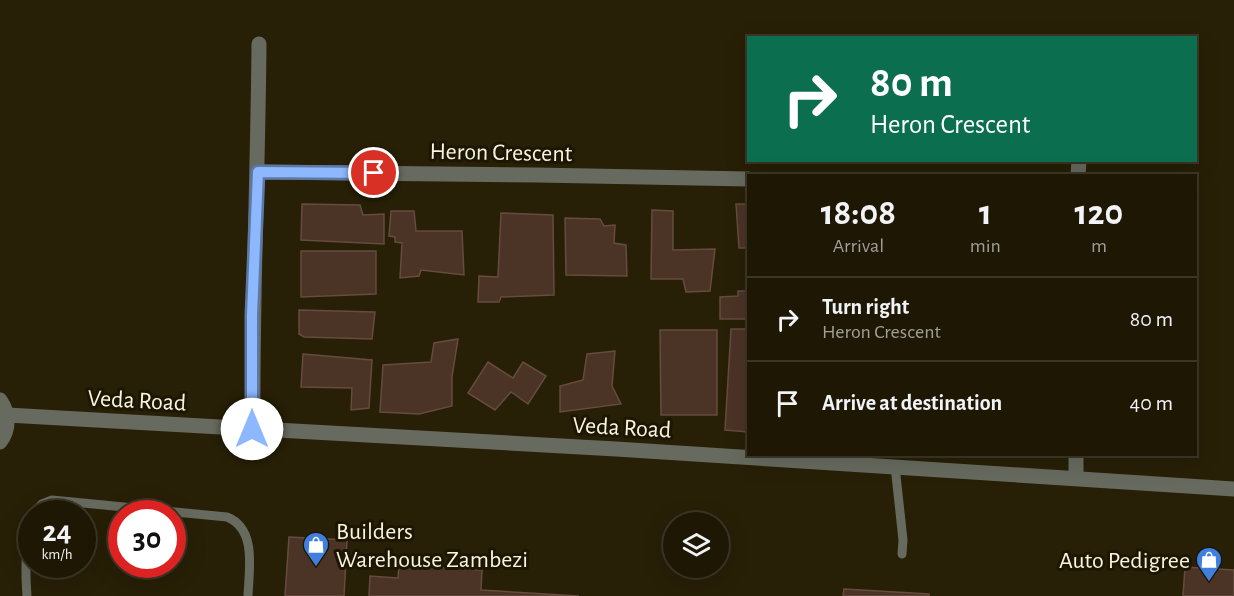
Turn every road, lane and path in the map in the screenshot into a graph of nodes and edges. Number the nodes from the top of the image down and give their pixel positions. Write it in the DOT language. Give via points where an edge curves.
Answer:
graph roads {
  1 [pos="259,44"];
  2 [pos="258,172"];
  3 [pos="747,179"];
  4 [pos="0,400"];
  5 [pos="7,415"];
  6 [pos="252,429"];
  7 [pos="0,442"];
  8 [pos="1076,456"];
  9 [pos="895,466"];
  10 [pos="1076,478"];
  11 [pos="1234,489"];
  12 [pos="96,504"];
  13 [pos="902,554"];
  14 [pos="26,578"];
  15 [pos="27,596"];
  16 [pos="248,596"];
  1 -- 2 [label="street"];
  2 -- 3 [label="street, Heron Crescent"];
  2 -- 6 [label="street"];
  4 -- 5 [label="street"];
  5 -- 6 [label="street, Veda Road"];
  5 -- 7 [label="street" via="7,427"];
  6 -- 9 [label="street, Veda Road"];
  8 -- 10 [label="street"];
  9 -- 10 [label="street, Veda Road"];
  9 -- 13 [label="lane"];
  10 -- 11 [label="street, Veda Road"];
  12 -- 16 [label="lane" via="234,520 248,537"];
  14 -- 15 [label="lane"];
}
